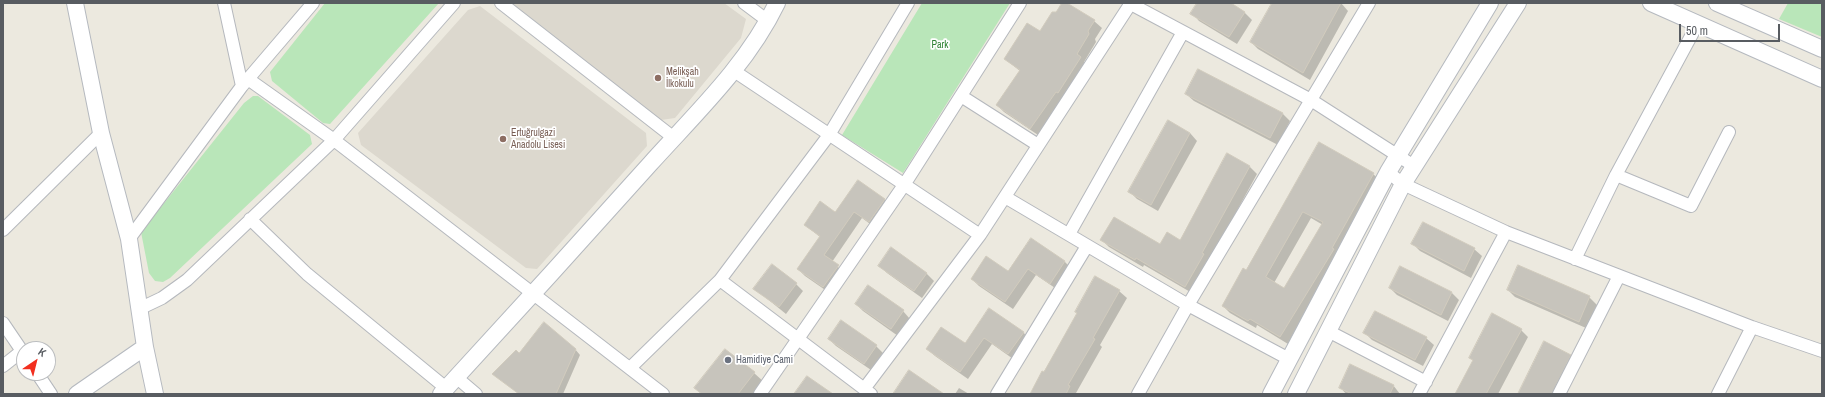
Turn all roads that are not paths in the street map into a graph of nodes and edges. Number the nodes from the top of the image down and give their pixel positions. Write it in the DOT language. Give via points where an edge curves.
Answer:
graph roads {
  1 [pos="75,3"];
  2 [pos="224,3"];
  3 [pos="313,3"];
  4 [pos="454,3"];
  5 [pos="501,3"];
  6 [pos="744,3"];
  7 [pos="777,3"];
  8 [pos="908,3"];
  9 [pos="1020,3"];
  10 [pos="1130,3"];
  11 [pos="1369,3"];
  12 [pos="1490,3"];
  13 [pos="1518,3"];
  14 [pos="1651,3"];
  15 [pos="1717,3"];
  16 [pos="768,21"];
  17 [pos="1697,25"];
  18 [pos="1183,32"];
  19 [pos="1822,49"];
  20 [pos="734,71"];
  21 [pos="1822,79"];
  22 [pos="245,83"];
  23 [pos="961,96"];
  24 [pos="1311,100"];
  25 [pos="1729,132"];
  26 [pos="102,133"];
  27 [pos="829,135"];
  28 [pos="674,138"];
  29 [pos="334,140"];
  30 [pos="1038,146"];
  31 [pos="1398,155"];
  32 [pos="1414,166"];
  33 [pos="1388,172"];
  34 [pos="1616,175"];
  35 [pos="1403,184"];
  36 [pos="904,185"];
  37 [pos="1005,197"];
  38 [pos="250,219"];
  39 [pos="3,230"];
  40 [pos="1506,232"];
  41 [pos="1069,234"];
  42 [pos="980,235"];
  43 [pos="129,239"];
  44 [pos="1087,246"];
  45 [pos="1575,259"];
  46 [pos="1619,276"];
  47 [pos="720,280"];
  48 [pos="534,294"];
  49 [pos="1188,306"];
  50 [pos="141,308"];
  51 [pos="3,323"];
  52 [pos="1752,327"];
  53 [pos="1328,331"];
  54 [pos="798,338"];
  55 [pos="16,342"];
  56 [pos="145,347"];
  57 [pos="1822,351"];
  58 [pos="16,358"];
  59 [pos="1289,359"];
  60 [pos="3,366"];
  61 [pos="630,368"];
  62 [pos="42,381"];
  63 [pos="1426,382"];
  64 [pos="448,386"];
  65 [pos="868,391"];
  66 [pos="51,394"];
  67 [pos="77,394"];
  68 [pos="155,394"];
  69 [pos="476,394"];
  70 [pos="663,394"];
  71 [pos="760,394"];
  72 [pos="997,394"];
  73 [pos="1138,394"];
  74 [pos="1271,394"];
  75 [pos="1296,394"];
  76 [pos="1420,394"];
  77 [pos="1559,394"];
  78 [pos="1718,394"];
  1 -- 26 [label="main road"];
  2 -- 22 [label="street"];
  3 -- 22 [label="street"];
  4 -- 29 [label="street"];
  5 -- 28 [label="street"];
  6 -- 16 [label="street"];
  7 -- 16 [label="main road"];
  8 -- 27 [label="street"];
  9 -- 23 [label="street"];
  10 -- 18 [label="street"];
  10 -- 30 [label="street"];
  11 -- 24 [label="street"];
  12 -- 31 [label="main road"];
  13 -- 32 [label="main road"];
  14 -- 17 [label="main road"];
  15 -- 19 [label="main road"];
  16 -- 20 [label="main road"];
  17 -- 21 [label="main road"];
  17 -- 34 [label="street"];
  18 -- 24 [label="street"];
  18 -- 41 [label="street"];
  20 -- 27 [label="street"];
  20 -- 28 [label="main road"];
  22 -- 29 [label="street"];
  22 -- 43 [label="street"];
  23 -- 30 [label="street"];
  23 -- 36 [label="street"];
  24 -- 31 [label="street"];
  24 -- 49 [label="street"];
  25 -- 34 [label="street" via="1691,206"];
  26 -- 39 [label="street"];
  26 -- 43 [label="main road"];
  27 -- 36 [label="street"];
  27 -- 47 [label="street"];
  28 -- 48 [label="main road"];
  29 -- 38 [label="street"];
  29 -- 48 [label="street"];
  30 -- 37 [label="street"];
  31 -- 32 [label="street"];
  31 -- 33 [label="main road"];
  32 -- 35 [label="main road"];
  33 -- 35 [label="street"];
  33 -- 59 [label="main road"];
  34 -- 45 [label="street"];
  35 -- 40 [label="street"];
  35 -- 53 [label="main road"];
  36 -- 42 [label="street"];
  36 -- 54 [label="street"];
  37 -- 41 [label="street"];
  37 -- 42 [label="street"];
  38 -- 50 [label="street" via="187,280 162,298"];
  38 -- 64 [label="street" via="327,292"];
  40 -- 45 [label="street"];
  40 -- 63 [label="street"];
  41 -- 44 [label="street"];
  42 -- 65 [label="street"];
  43 -- 50 [label="main road"];
  44 -- 49 [label="street"];
  44 -- 72 [label="street"];
  45 -- 46 [label="street"];
  46 -- 52 [label="street"];
  46 -- 77 [label="street"];
  47 -- 54 [label="street"];
  47 -- 61 [label="street"];
  48 -- 61 [label="street"];
  48 -- 64 [label="main road"];
  49 -- 59 [label="street"];
  49 -- 73 [label="street"];
  50 -- 56 [label="main road"];
  51 -- 55 [label="street"];
  52 -- 57 [label="street"];
  52 -- 78 [label="street"];
  53 -- 63 [label="street"];
  53 -- 75 [label="main road"];
  54 -- 65 [label="street"];
  54 -- 71 [label="street"];
  56 -- 67 [label="main road"];
  56 -- 68 [label="main road"];
  58 -- 60 [label="street"];
  59 -- 74 [label="main road"];
  61 -- 70 [label="street"];
  62 -- 66 [label="street"];
  63 -- 76 [label="street"];
  64 -- 69 [label="street"];
}
